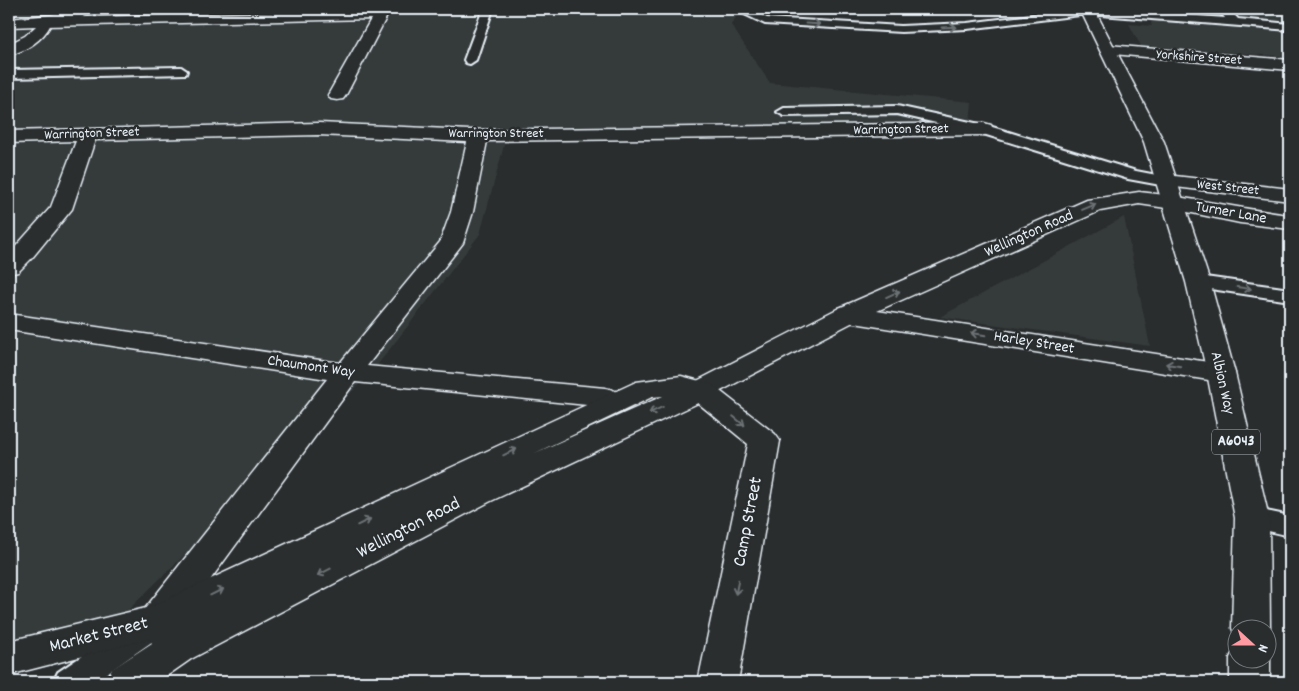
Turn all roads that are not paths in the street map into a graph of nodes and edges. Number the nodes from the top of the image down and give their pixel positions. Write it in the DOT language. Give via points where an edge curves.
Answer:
graph roads {
  1 [pos="90,9"];
  2 [pos="488,9"];
  3 [pos="742,9"];
  4 [pos="1138,9"];
  5 [pos="1087,10"];
  6 [pos="1229,16"];
  7 [pos="45,22"];
  8 [pos="9,23"];
  9 [pos="1290,27"];
  10 [pos="9,50"];
  11 [pos="1108,50"];
  12 [pos="470,60"];
  13 [pos="1290,64"];
  14 [pos="181,71"];
  15 [pos="9,74"];
  16 [pos="337,95"];
  17 [pos="784,112"];
  18 [pos="984,129"];
  19 [pos="88,134"];
  20 [pos="478,136"];
  21 [pos="9,137"];
  22 [pos="1169,191"];
  23 [pos="1290,195"];
  24 [pos="1290,222"];
  25 [pos="9,267"];
  26 [pos="1198,282"];
  27 [pos="1290,295"];
  28 [pos="848,314"];
  29 [pos="9,322"];
  30 [pos="347,373"];
  31 [pos="1221,373"];
  32 [pos="701,390"];
  33 [pos="613,403"];
  34 [pos="1252,518"];
  35 [pos="1290,526"];
  36 [pos="1250,618"];
  37 [pos="167,634"];
  38 [pos="23,654"];
  39 [pos="1250,668"];
  40 [pos="9,676"];
  41 [pos="69,682"];
  42 [pos="126,682"];
  43 [pos="718,682"];
  44 [pos="1250,682"];
  1 -- 7 [label="main road"];
  2 -- 12 [label="lane"];
  3 -- 5 [label="lane, one-way" via="765,21 901,29 967,26"];
  4 -- 6 [label="lane"];
  5 -- 6 [label="lane"];
  5 -- 11 [label="main road, A6043"];
  6 -- 9 [label="lane"];
  7 -- 8 [label="main road"];
  7 -- 10 [label="main road" via="41,31"];
  7 -- 16 [label="main road" via="381,14"];
  11 -- 13 [label="main road, Yorkshire Street"];
  11 -- 22 [label="main road, A6043" via="1154,142"];
  14 -- 15 [label="lane"];
  17 -- 18 [label="lane, Warrington Street" via="897,110"];
  18 -- 20 [label="main road, Warrington Street"];
  18 -- 22 [label="lane, Warrington Street" via="1134,176"];
  19 -- 20 [label="main road, Warrington Street" via="319,129"];
  19 -- 21 [label="main road, Warrington Street"];
  19 -- 25 [label="main road" via="60,209"];
  20 -- 30 [label="main road" via="462,212 451,243"];
  22 -- 23 [label="main road, West Street"];
  22 -- 24 [label="main road, Turner Lane" via="1240,216"];
  22 -- 26 [label="main road, Albion Way / A6043"];
  28 -- 22 [label="main road, Wellington Road, one-way" via="1095,205"];
  26 -- 27 [label="lane, one-way"];
  26 -- 31 [label="main road, Albion Way / A6043"];
  31 -- 28 [label="main road, Harley Street, one-way"];
  28 -- 32 [label="main road, Wellington Road"];
  29 -- 30 [label="main road, Chaumont Way"];
  30 -- 33 [label="main road, Chaumont Way" via="605,397"];
  30 -- 37 [label="main road"];
  31 -- 34 [label="main road, Albion Way / A6043"];
  32 -- 33 [label="main road, Wellington Road" via="682,385 646,388"];
  32 -- 37 [label="main road, Wellington Road, one-way"];
  32 -- 43 [label="main road, Camp Street, one-way" via="764,441"];
  37 -- 33 [label="main road, Wellington Road, one-way"];
  34 -- 35 [label="lane"];
  34 -- 36 [label="main road, Albion Way / A6043"];
  37 -- 38 [label="main road, Market Street"];
  37 -- 41 [label="lane"];
  37 -- 42 [label="main road, Wellington Road"];
  38 -- 40 [label="lane"];
  39 -- 44 [label="main road"];
}
